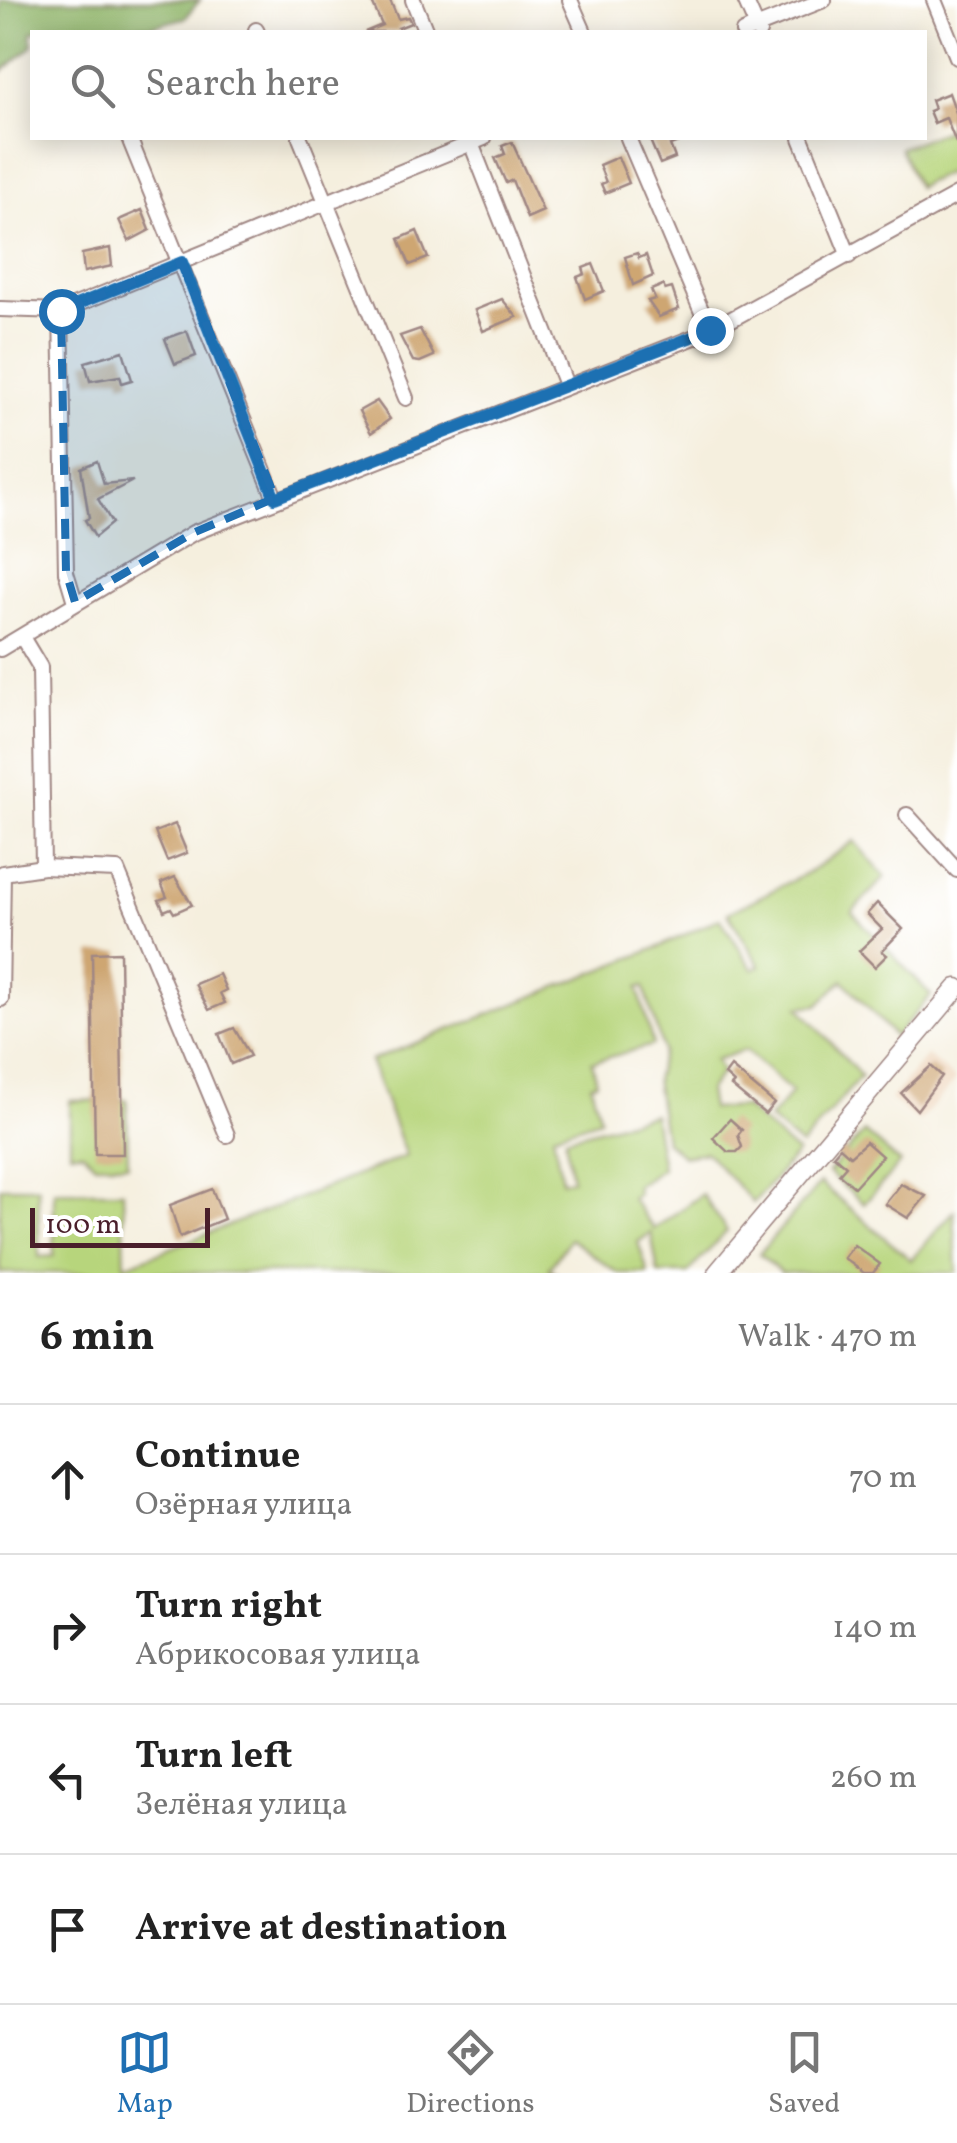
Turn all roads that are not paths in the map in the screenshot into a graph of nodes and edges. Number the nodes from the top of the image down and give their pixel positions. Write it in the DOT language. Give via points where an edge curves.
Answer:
graph roads {
  1 [pos="413,0"];
  2 [pos="570,0"];
  3 [pos="746,0"];
  4 [pos="824,0"];
  5 [pos="934,0"];
  6 [pos="425,30"];
  7 [pos="583,30"];
  8 [pos="753,30"];
  9 [pos="755,30"];
  10 [pos="957,57"];
  11 [pos="131,140"];
  12 [pos="301,140"];
  13 [pos="473,140"];
  14 [pos="475,140"];
  15 [pos="629,140"];
  16 [pos="802,140"];
  17 [pos="957,195"];
  18 [pos="326,200"];
  19 [pos="850,256"];
  20 [pos="182,262"];
  21 [pos="0,309"];
  22 [pos="61,311"];
  23 [pos="710,330"];
  24 [pos="566,385"];
  25 [pos="406,398"];
  26 [pos="275,498"];
  27 [pos="75,602"];
  28 [pos="22,637"];
  29 [pos="0,649"];
  30 [pos="908,815"];
  31 [pos="44,867"];
  32 [pos="957,870"];
  33 [pos="957,988"];
  34 [pos="1,1000"];
  35 [pos="227,1136"];
  36 [pos="717,1273"];
  1 -- 6 [label="street"];
  2 -- 7 [label="street"];
  3 -- 8 [label="street"];
  4 -- 9 [label="street"];
  5 -- 10 [label="street"];
  11 -- 20 [label="street"];
  12 -- 18 [label="street"];
  13 -- 18 [label="street"];
  14 -- 24 [label="street"];
  15 -- 23 [label="street"];
  16 -- 19 [label="street"];
  17 -- 19 [label="street"];
  18 -- 20 [label="street"];
  18 -- 25 [label="street"];
  19 -- 23 [label="street"];
  20 -- 22 [label="street"];
  20 -- 26 [label="street"];
  21 -- 22 [label="street"];
  22 -- 27 [label="street" via="66,572"];
  23 -- 24 [label="street"];
  24 -- 26 [label="street"];
  26 -- 27 [label="street" via="193,533"];
  27 -- 28 [label="street"];
  28 -- 29 [label="street"];
  28 -- 31 [label="street" via="40,667"];
  30 -- 32 [label="street"];
  31 -- 34 [label="street" via="3,872"];
  31 -- 35 [label="street" via="117,870"];
  33 -- 36 [label="main road"];
}
